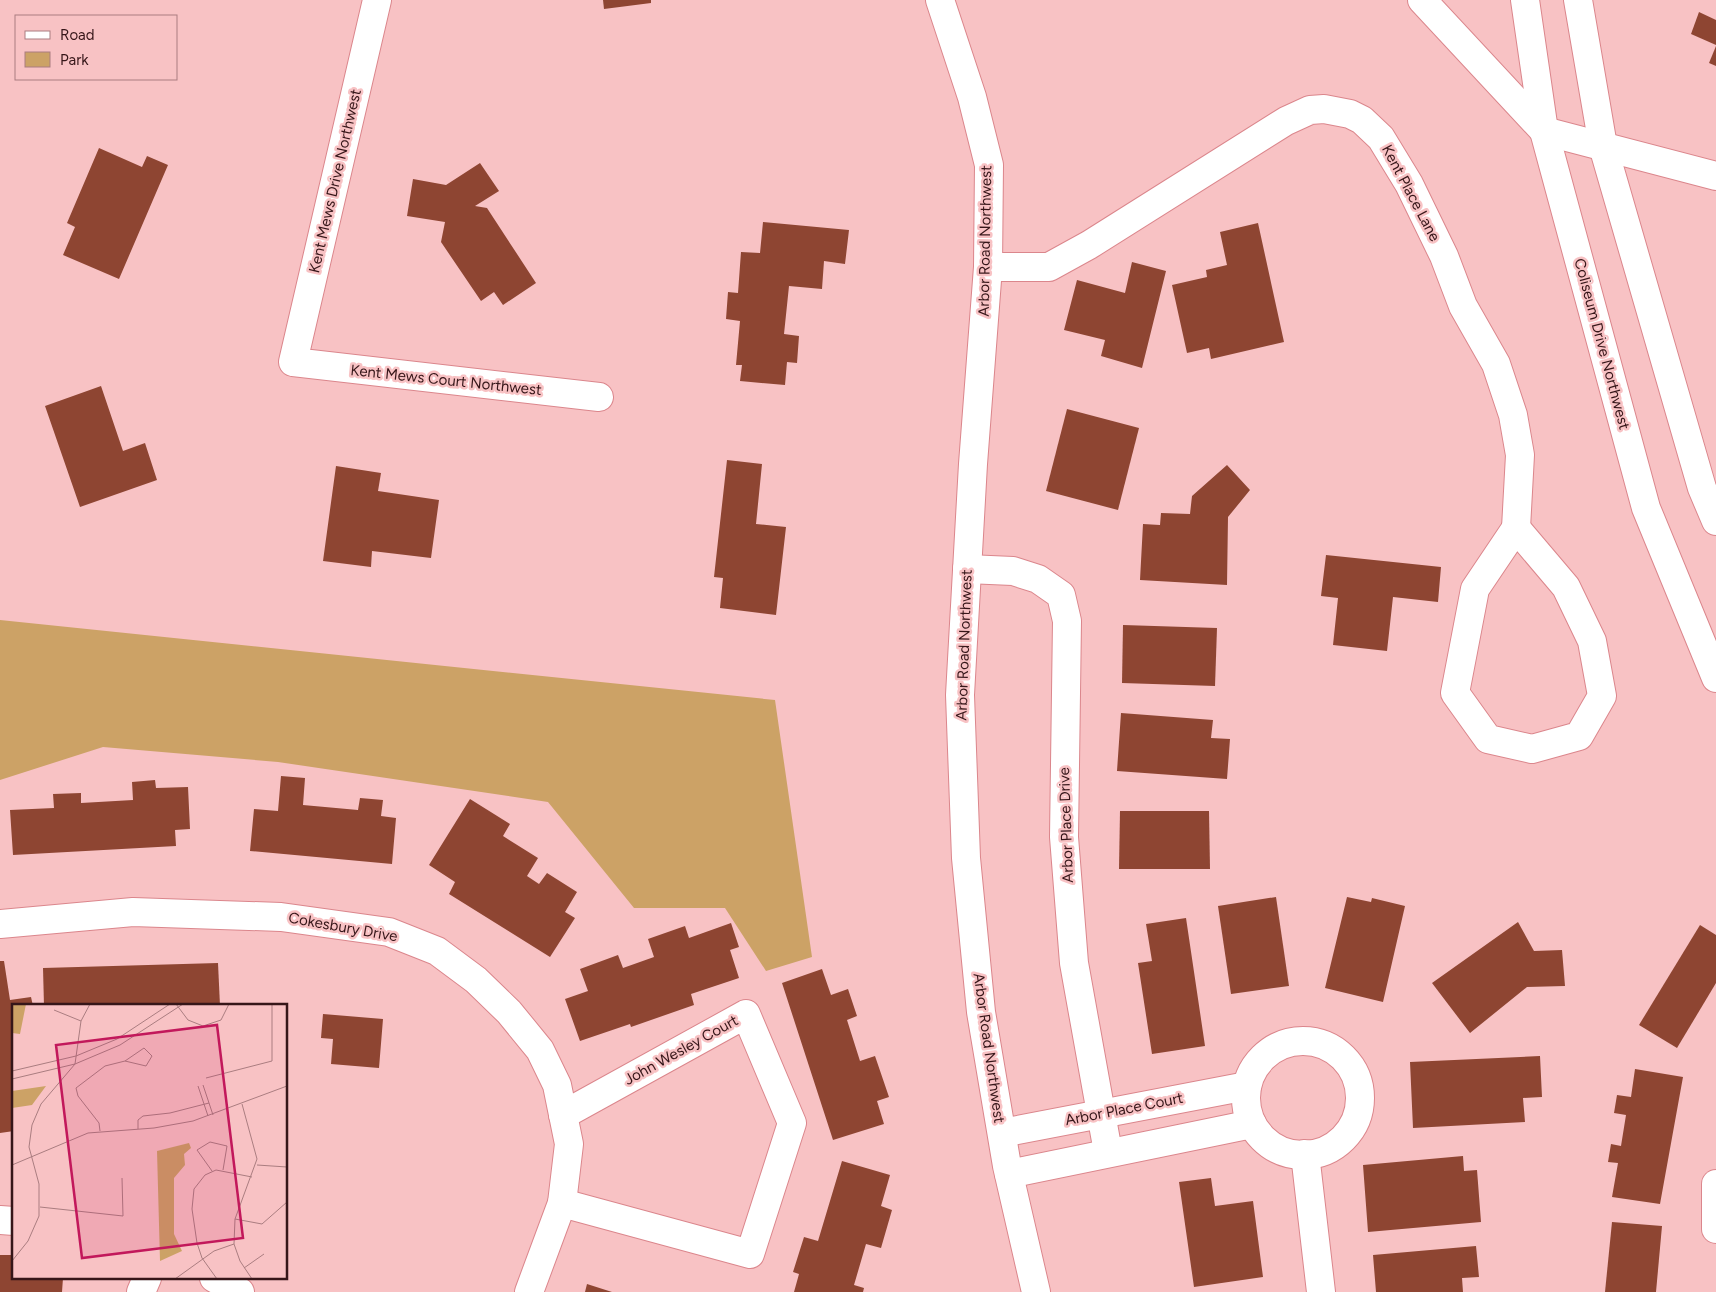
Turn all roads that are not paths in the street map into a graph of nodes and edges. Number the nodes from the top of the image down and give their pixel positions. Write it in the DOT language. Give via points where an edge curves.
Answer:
graph roads {
  1 [pos="377,0"];
  2 [pos="940,0"];
  3 [pos="1422,0"];
  4 [pos="1524,0"];
  5 [pos="1578,0"];
  6 [pos="1544,131"];
  7 [pos="1603,146"];
  8 [pos="1716,176"];
  9 [pos="988,267"];
  10 [pos="293,362"];
  11 [pos="599,397"];
  12 [pos="1716,521"];
  13 [pos="1516,528"];
  14 [pos="967,569"];
  15 [pos="1716,678"];
  16 [pos="0,924"];
  17 [pos="1247,1086"];
  18 [pos="1102,1113"];
  19 [pos="563,1115"];
  20 [pos="1252,1124"];
  21 [pos="1002,1133"];
  22 [pos="1108,1152"];
  23 [pos="1306,1154"];
  24 [pos="1009,1174"];
  25 [pos="1716,1184"];
  26 [pos="562,1203"];
  27 [pos="1716,1229"];
  28 [pos="146,1280"];
  29 [pos="218,1280"];
  30 [pos="141,1292"];
  31 [pos="240,1292"];
  32 [pos="529,1292"];
  33 [pos="1036,1292"];
  34 [pos="1320,1292"];
  1 -- 10 [label="street, Kent Mews Drive Northwest"];
  2 -- 9 [label="street, Arbor Road Northwest" via="972,97 989,165"];
  3 -- 6 [label="street"];
  4 -- 6 [label="street, Coliseum Drive Northwest"];
  5 -- 7 [label="street"];
  6 -- 7 [label="street"];
  6 -- 15 [label="street, Coliseum Drive Northwest" via="1646,508"];
  7 -- 8 [label="street"];
  7 -- 12 [label="street" via="1702,488"];
  9 -- 13 [label="street, Kent Place Lane" via="1049,267 1286,121 1310,110 1350,114 1362,120 1381,138 1410,184 1464,306 1496,364 1513,415 1520,454"];
  9 -- 14 [label="street, Arbor Road Northwest"];
  10 -- 11 [label="street, Kent Mews Court Northwest"];
  13 -- 13 [label="street" via="1475,589 1455,693 1488,739 1532,749 1579,736 1602,696 1592,642 1566,587"];
  14 -- 18 [label="street, Arbor Place Drive" via="1013,571 1038,579 1060,594 1065,612 1064,837 1074,963"];
  14 -- 21 [label="street, Arbor Road Northwest" via="960,696 966,858 981,1012"];
  16 -- 19 [label="street, Cokesbury Drive" via="132,912 282,917 389,932 437,950 476,980 509,1012 540,1050 557,1085"];
  17 -- 18 [label="street, Arbor Place Court"];
  17 -- 20 [label="street" via="1246,1105"];
  17 -- 23 [label="street" via="1254,1068 1266,1054 1283,1044 1301,1041 1320,1044 1337,1052 1350,1067 1358,1084 1359,1103 1355,1121 1330,1148"];
  18 -- 21 [label="street, Arbor Place Court"];
  18 -- 22 [label="street, Arbor Place Drive"];
  19 -- 26 [label="street, Cokesbury Drive" via="569,1144"];
  19 -- 26 [label="street, John Wesley Court" via="746,1014 792,1123 750,1254"];
  20 -- 22 [label="street"];
  20 -- 23 [label="street" via="1262,1139 1277,1149"];
  21 -- 24 [label="street, Arbor Road Northwest"];
  22 -- 24 [label="street"];
  23 -- 34 [label="street"];
  24 -- 33 [label="street, Arbor Road Northwest"];
  25 -- 27 [label="street"];
  26 -- 32 [label="street, Cokesbury Drive"];
  28 -- 30 [label="street"];
  29 -- 31 [label="street"];
}
